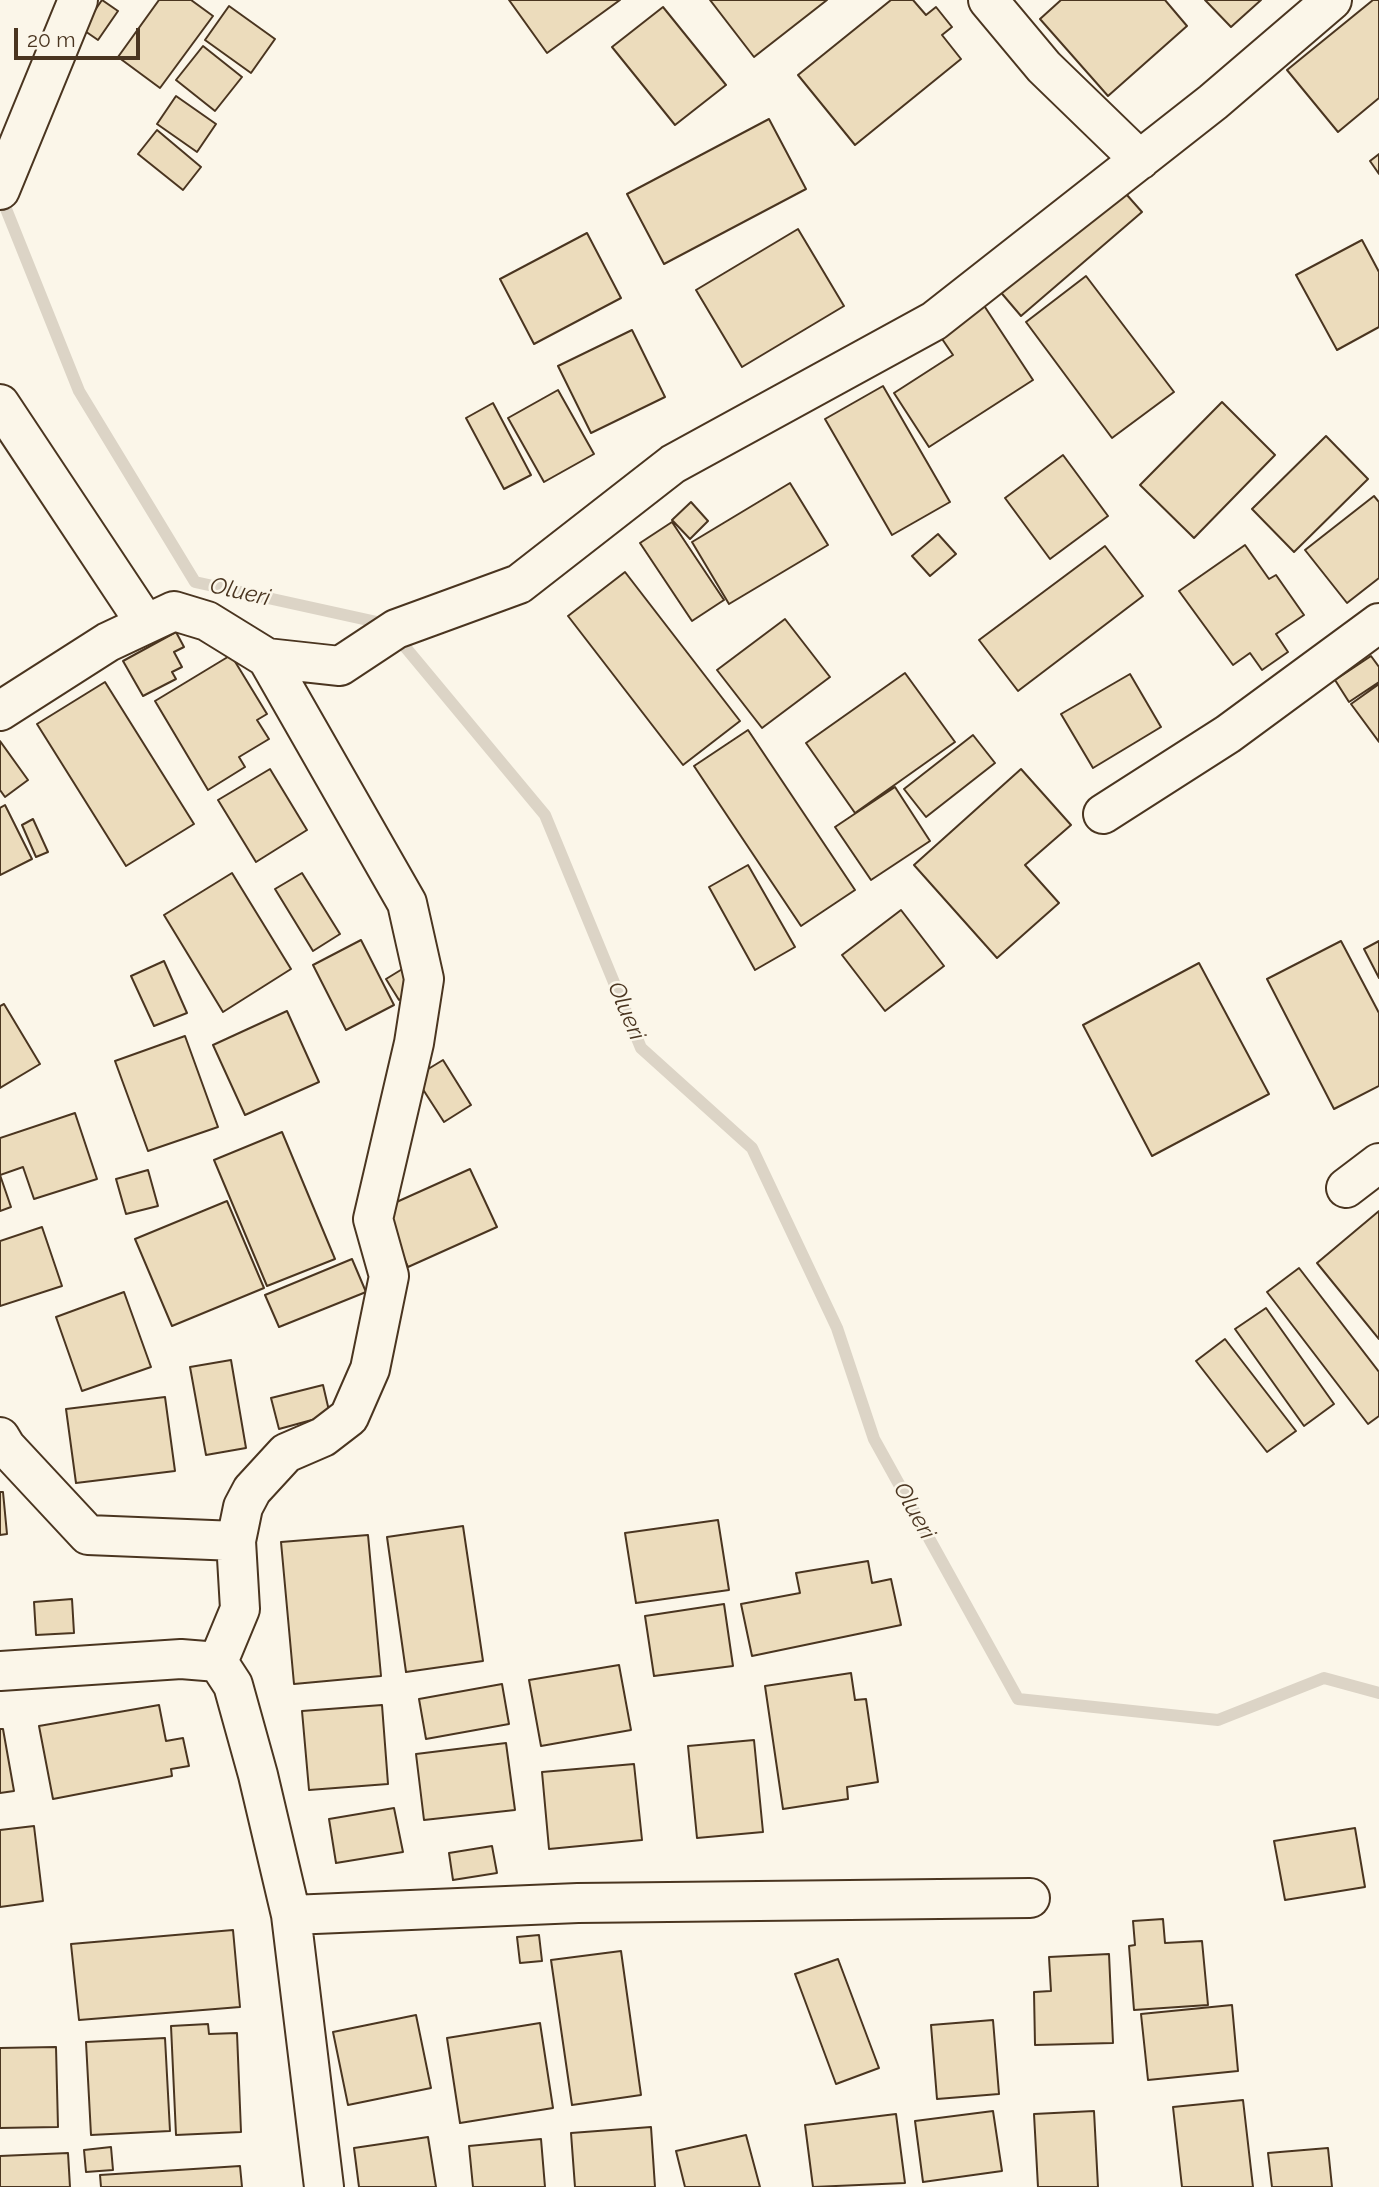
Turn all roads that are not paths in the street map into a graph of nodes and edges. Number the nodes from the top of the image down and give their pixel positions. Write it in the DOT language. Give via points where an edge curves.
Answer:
graph roads {
  1 [pos="78,0"];
  2 [pos="988,0"];
  3 [pos="1332,0"];
  4 [pos="1140,160"];
  5 [pos="0,190"];
  6 [pos="0,404"];
  7 [pos="1379,623"];
  8 [pos="146,624"];
  9 [pos="267,658"];
  10 [pos="0,711"];
  11 [pos="1103,814"];
  12 [pos="1379,1163"];
  13 [pos="1346,1188"];
  14 [pos="0,1437"];
  15 [pos="236,1541"];
  16 [pos="218,1661"];
  17 [pos="0,1671"];
  18 [pos="1030,1898"];
  19 [pos="291,1915"];
  20 [pos="324,2187"];
  1 -- 5 [label="street"];
  2 -- 4 [label="street" via="1044,67"];
  3 -- 4 [label="street"];
  4 -- 9 [label="street" via="934,321 673,464 519,584 396,629 340,666"];
  6 -- 8 [label="street"];
  7 -- 11 [label="street" via="1228,734"];
  8 -- 9 [label="street" via="173,611 207,621"];
  8 -- 10 [label="street" via="108,642"];
  9 -- 15 [label="street" via="407,903 424,979 414,1044 373,1219 389,1276 370,1369 349,1417 323,1437 286,1453 252,1490"];
  12 -- 13 [label="street"];
  14 -- 15 [label="street" via="88,1535"];
  15 -- 16 [label="street" via="240,1609"];
  16 -- 17 [label="street" via="181,1659"];
  16 -- 19 [label="street" via="233,1685"];
  18 -- 19 [label="street" via="578,1903"];
  19 -- 20 [label="street"];
}
